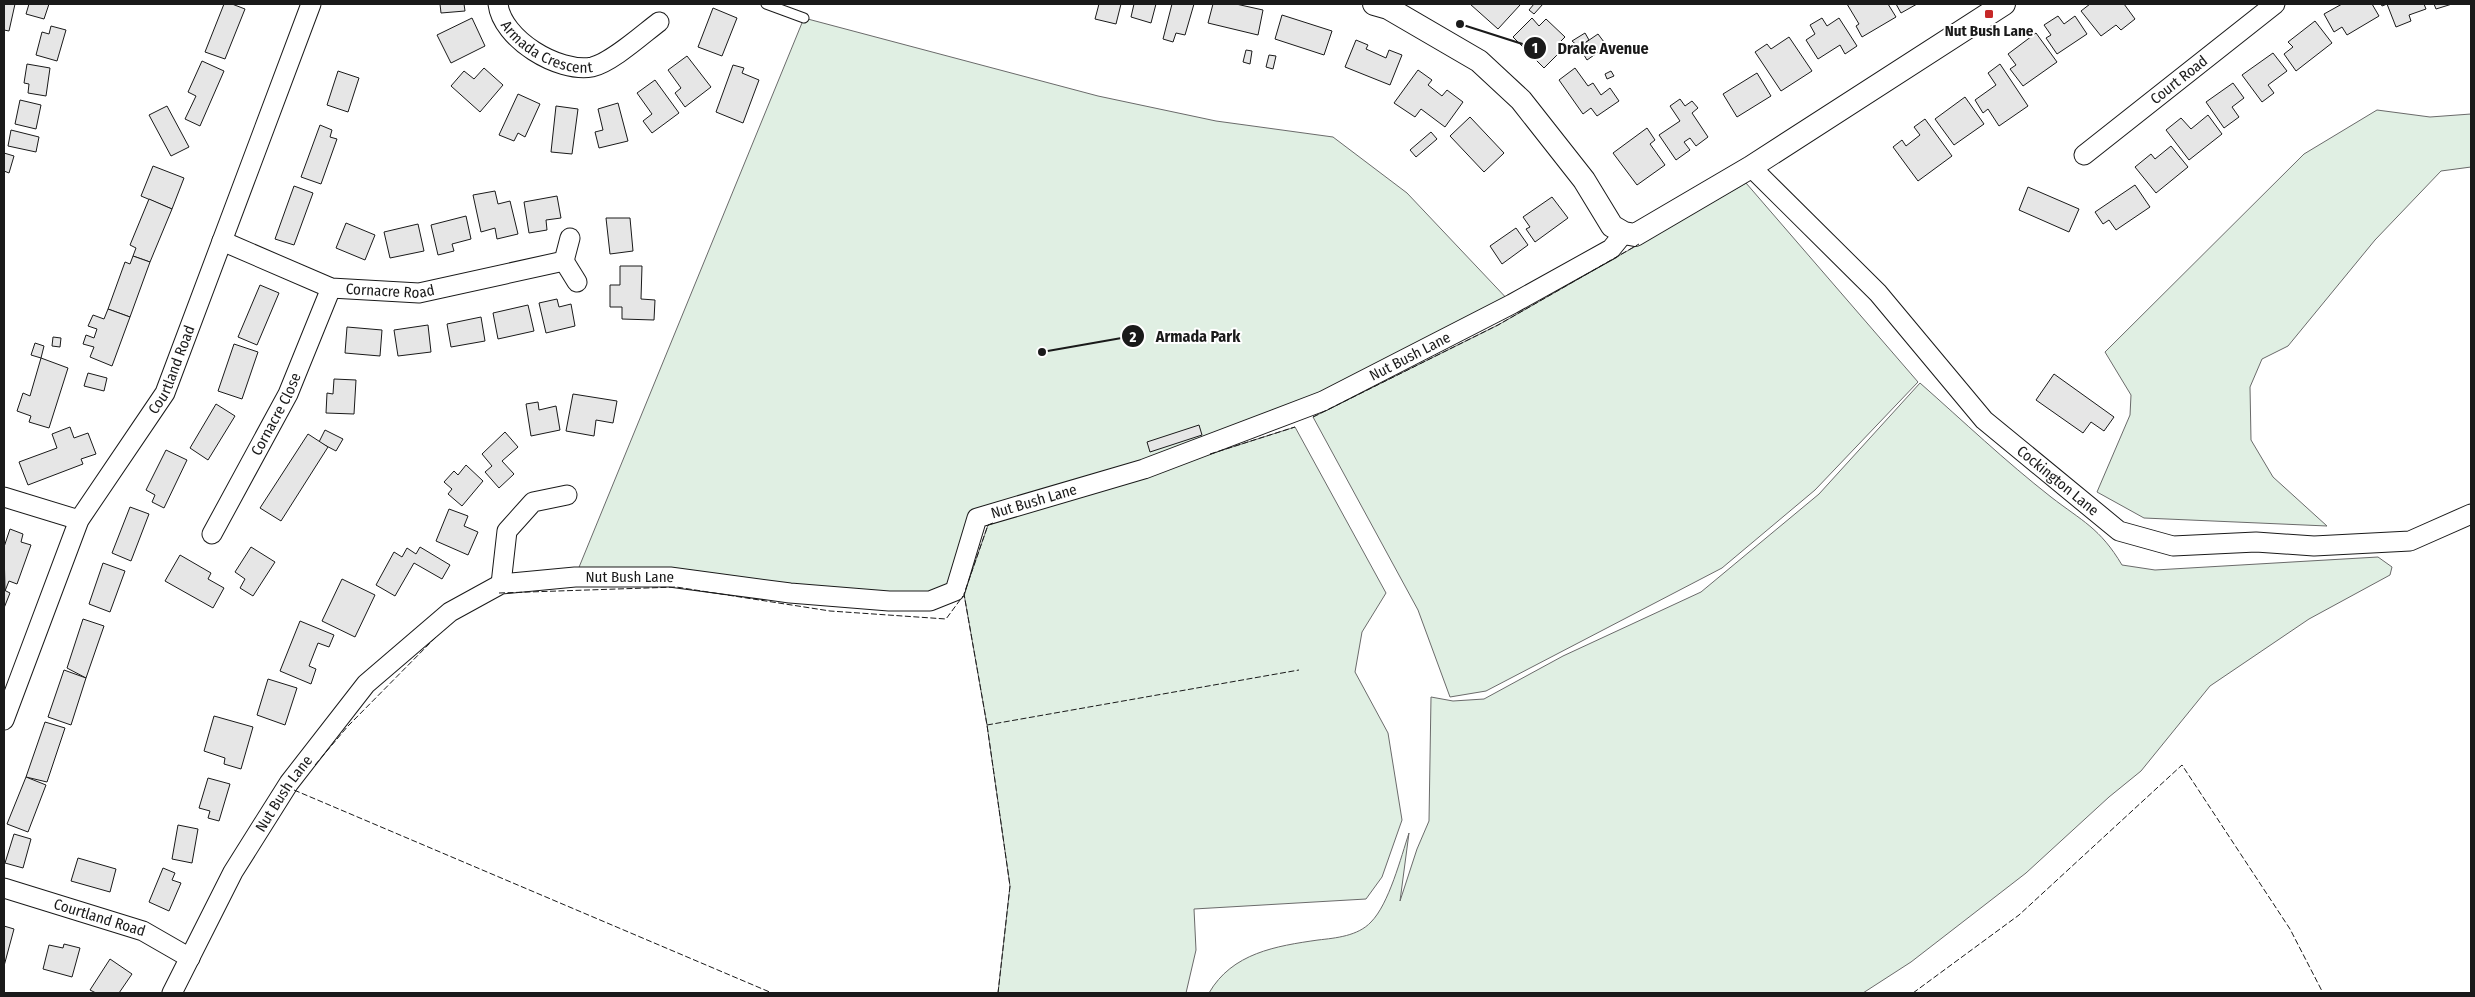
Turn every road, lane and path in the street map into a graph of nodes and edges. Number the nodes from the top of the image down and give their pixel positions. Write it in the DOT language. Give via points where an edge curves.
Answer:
graph roads {
  1 [pos="311,4"];
  2 [pos="498,4"];
  3 [pos="766,4"];
  4 [pos="1374,4"];
  5 [pos="2004,4"];
  6 [pos="2275,4"];
  7 [pos="804,18"];
  8 [pos="659,22"];
  9 [pos="2084,155"];
  10 [pos="1751,167"];
  11 [pos="1624,234"];
  12 [pos="570,238"];
  13 [pos="222,242"];
  14 [pos="564,261"];
  15 [pos="577,282"];
  16 [pos="331,288"];
  17 [pos="567,495"];
  18 [pos="4,497"];
  19 [pos="2471,514"];
  20 [pos="79,520"];
  21 [pos="212,534"];
  22 [pos="500,584"];
  23 [pos="4,720"];
  24 [pos="4,888"];
  25 [pos="190,958"];
  26 [pos="172,993"];
  1 -- 13 [label="street, Courtland Road"];
  2 -- 8 [label="street, Armada Crescent" via="507,28 525,45 568,66 593,67 622,51"];
  3 -- 7 [label="lane"];
  4 -- 11 [label="street" via="1388,8 1479,61 1521,100 1584,180 1612,226"];
  5 -- 10 [label="street"];
  6 -- 9 [label="street, Court Road"];
  10 -- 11 [label="street" via="1635,235"];
  10 -- 19 [label="street, Cockington Lane" via="1878,293 1984,420 2120,531 2173,546 2256,542 2314,546 2410,541"];
  11 -- 22 [label="street, Nut Bush Lane" via="1611,249 1512,304 1323,401 1144,469 976,518 955,591 930,601 790,593 670,577 575,577"];
  12 -- 14 [label="street"];
  13 -- 16 [label="street, Cornacre Road"];
  13 -- 20 [label="street, Courtland Road" via="165,393"];
  14 -- 15 [label="street"];
  14 -- 16 [label="street, Cornacre Road" via="419,294"];
  16 -- 21 [label="street, Cornacre Close" via="288,394"];
  17 -- 22 [label="street" via="533,502 507,531"];
  18 -- 20 [label="street"];
  20 -- 23 [label="street, Courtland Road"];
  22 -- 25 [label="street, Nut Bush Lane" via="450,612 366,684 289,783 233,872"];
  24 -- 25 [label="street, Courtland Road" via="143,931"];
  25 -- 26 [label="street, Nut Bush Lane"];
}
